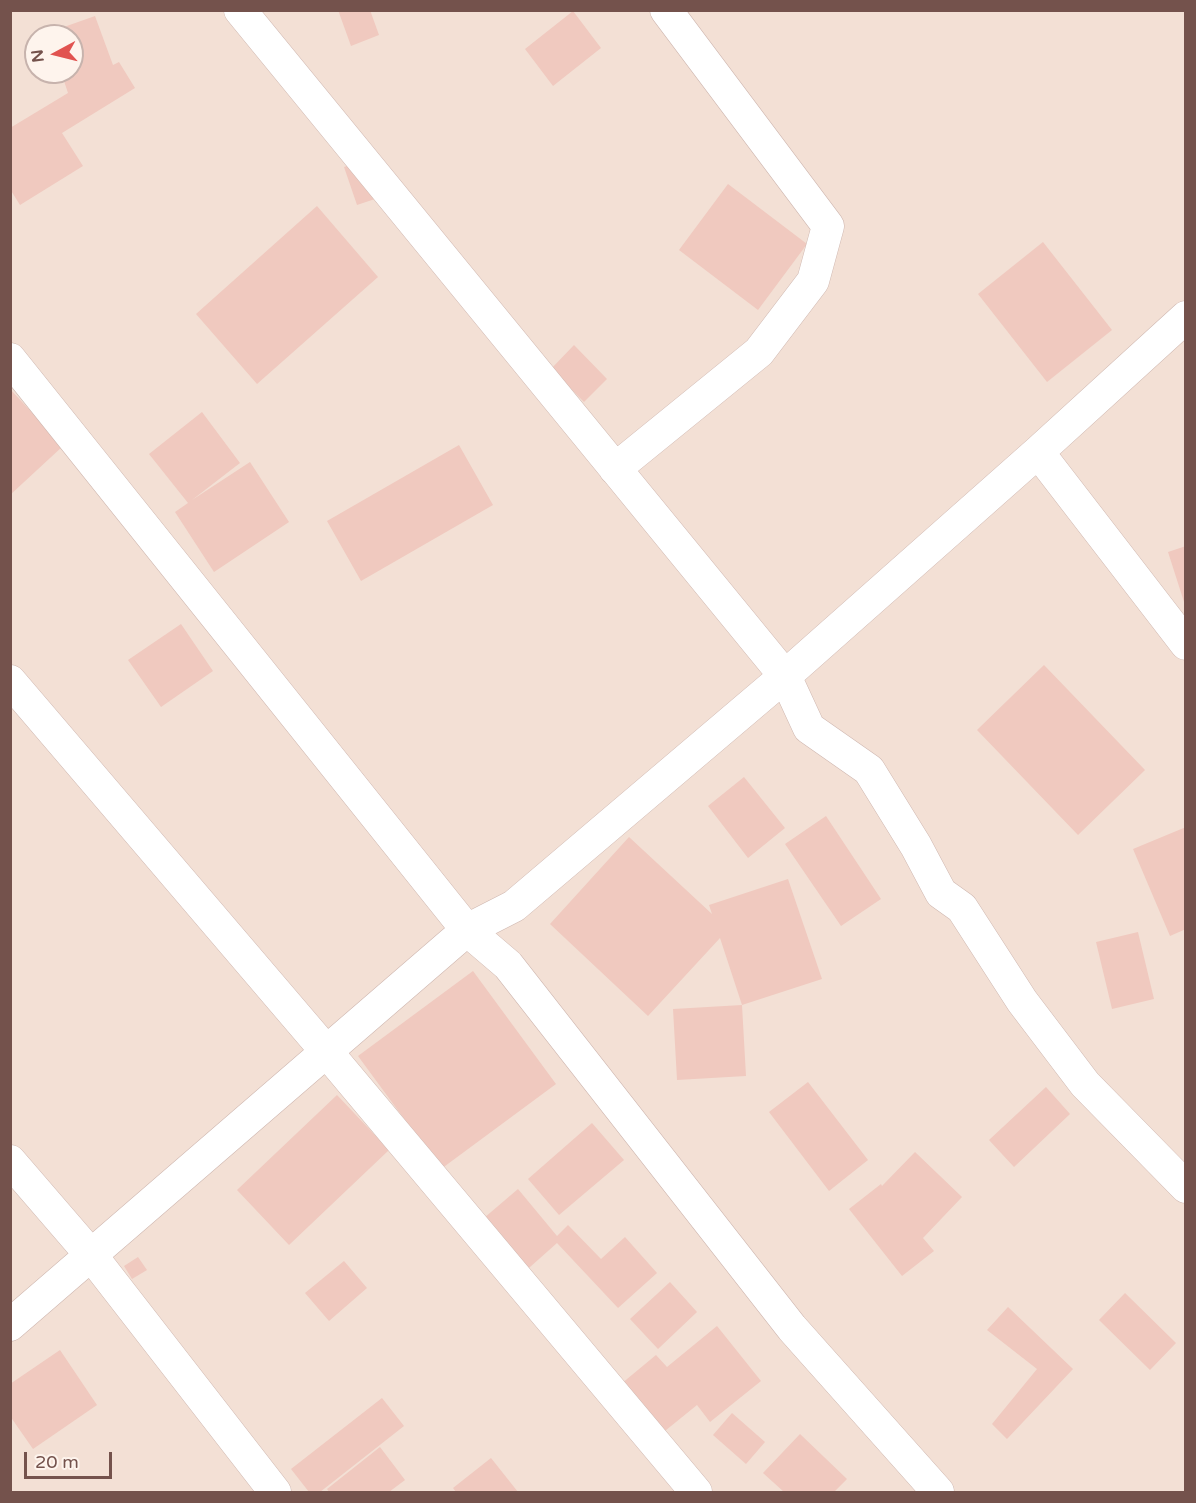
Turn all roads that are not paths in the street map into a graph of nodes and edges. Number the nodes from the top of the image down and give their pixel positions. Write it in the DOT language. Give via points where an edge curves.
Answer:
graph roads {
  1 [pos="240,10"];
  2 [pos="666,10"];
  3 [pos="1185,317"];
  4 [pos="10,359"];
  5 [pos="1038,452"];
  6 [pos="615,469"];
  7 [pos="1185,644"];
  8 [pos="785,676"];
  9 [pos="10,681"];
  10 [pos="467,930"];
  11 [pos="326,1052"];
  12 [pos="10,1161"];
  13 [pos="1185,1187"];
  14 [pos="91,1255"];
  15 [pos="10,1325"];
  16 [pos="275,1492"];
  17 [pos="696,1492"];
  18 [pos="938,1492"];
  1 -- 6 [label="street"];
  2 -- 6 [label="street" via="828,226 813,281 759,352"];
  3 -- 5 [label="street"];
  4 -- 10 [label="street"];
  5 -- 7 [label="street"];
  5 -- 8 [label="street"];
  6 -- 8 [label="street"];
  8 -- 10 [label="street" via="514,906"];
  8 -- 13 [label="street" via="809,728 869,770 941,893 962,908 1022,1002 1085,1084"];
  9 -- 11 [label="street"];
  10 -- 11 [label="street"];
  10 -- 18 [label="street" via="508,965 792,1328"];
  11 -- 14 [label="street"];
  11 -- 17 [label="street"];
  12 -- 14 [label="street"];
  14 -- 15 [label="street"];
  14 -- 16 [label="street"];
}
